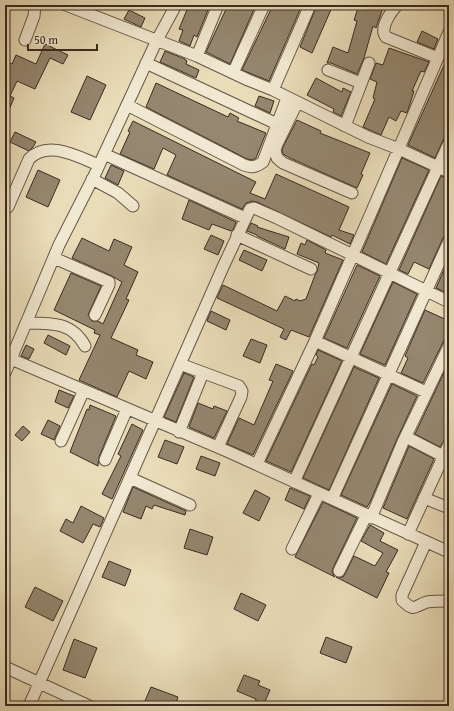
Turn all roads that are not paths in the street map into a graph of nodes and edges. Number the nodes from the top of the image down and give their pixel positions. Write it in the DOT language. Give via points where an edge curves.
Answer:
graph roads {
  1 [pos="35,5"];
  2 [pos="66,5"];
  3 [pos="176,5"];
  4 [pos="218,5"];
  5 [pos="264,5"];
  6 [pos="310,5"];
  7 [pos="396,5"];
  8 [pos="449,32"];
  9 [pos="25,40"];
  10 [pos="157,40"];
  11 [pos="197,56"];
  12 [pos="438,58"];
  13 [pos="146,63"];
  14 [pos="369,63"];
  15 [pos="328,70"];
  16 [pos="233,73"];
  17 [pos="361,83"];
  18 [pos="273,90"];
  19 [pos="292,101"];
  20 [pos="127,105"];
  21 [pos="277,124"];
  22 [pos="345,126"];
  23 [pos="449,143"];
  24 [pos="399,149"];
  25 [pos="104,154"];
  26 [pos="99,165"];
  27 [pos="438,167"];
  28 [pos="449,172"];
  29 [pos="92,179"];
  30 [pos="352,193"];
  31 [pos="8,206"];
  32 [pos="133,206"];
  33 [pos="245,218"];
  34 [pos="237,235"];
  35 [pos="449,241"];
  36 [pos="353,254"];
  37 [pos="54,258"];
  38 [pos="311,269"];
  39 [pos="389,273"];
  40 [pos="426,292"];
  41 [pos="449,302"];
  42 [pos="95,314"];
  43 [pos="26,323"];
  44 [pos="315,341"];
  45 [pos="85,346"];
  46 [pos="449,346"];
  47 [pos="352,357"];
  48 [pos="11,359"];
  49 [pos="180,364"];
  50 [pos="5,373"];
  51 [pos="203,373"];
  52 [pos="388,375"];
  53 [pos="84,390"];
  54 [pos="426,392"];
  55 [pos="127,409"];
  56 [pos="155,422"];
  57 [pos="179,432"];
  58 [pos="406,437"];
  59 [pos="61,441"];
  60 [pos="449,444"];
  61 [pos="218,447"];
  62 [pos="446,458"];
  63 [pos="104,460"];
  64 [pos="257,464"];
  65 [pos="130,478"];
  66 [pos="294,482"];
  67 [pos="319,494"];
  68 [pos="424,498"];
  69 [pos="332,499"];
  70 [pos="190,505"];
  71 [pos="449,508"];
  72 [pos="369,517"];
  73 [pos="408,534"];
  74 [pos="426,542"];
  75 [pos="292,549"];
  76 [pos="449,552"];
  77 [pos="340,571"];
  78 [pos="449,601"];
  79 [pos="5,667"];
  80 [pos="39,683"];
  81 [pos="29,706"];
  82 [pos="89,706"];
  1 -- 9 [label="street" via="34,16"];
  2 -- 10 [label="street"];
  3 -- 10 [label="street"];
  4 -- 11 [label="street"];
  5 -- 16 [label="street"];
  6 -- 18 [label="street"];
  7 -- 12 [label="street" via="383,30 386,37"];
  8 -- 12 [label="street"];
  10 -- 11 [label="street"];
  10 -- 13 [label="street"];
  11 -- 16 [label="street"];
  12 -- 24 [label="street"];
  13 -- 20 [label="street"];
  13 -- 21 [label="street"];
  14 -- 17 [label="street"];
  15 -- 17 [label="street"];
  16 -- 18 [label="street"];
  17 -- 22 [label="street"];
  18 -- 19 [label="street"];
  19 -- 21 [label="street"];
  19 -- 22 [label="street"];
  19 -- 30 [label="street" via="275,150 277,158"];
  20 -- 21 [label="street" via="251,167 263,162"];
  20 -- 25 [label="street"];
  22 -- 24 [label="street"];
  23 -- 27 [label="street"];
  24 -- 27 [label="street"];
  24 -- 36 [label="street"];
  25 -- 26 [label="street"];
  25 -- 33 [label="street"];
  26 -- 29 [label="street"];
  26 -- 31 [label="street" via="60,151 45,150 34,154 29,159"];
  27 -- 28 [label="street"];
  27 -- 39 [label="street"];
  29 -- 32 [label="street" via="118,193"];
  29 -- 37 [label="street"];
  33 -- 34 [label="street"];
  33 -- 36 [label="street" via="250,209 254,208"];
  34 -- 38 [label="street"];
  34 -- 49 [label="street"];
  35 -- 40 [label="street"];
  36 -- 39 [label="street"];
  36 -- 44 [label="street"];
  37 -- 42 [label="street" via="109,282"];
  37 -- 43 [label="street"];
  39 -- 40 [label="street"];
  39 -- 47 [label="street"];
  40 -- 41 [label="street"];
  40 -- 52 [label="street"];
  43 -- 45 [label="street" via="48,323 70,329 80,337"];
  43 -- 48 [label="street"];
  44 -- 47 [label="street"];
  44 -- 64 [label="street"];
  46 -- 54 [label="street"];
  47 -- 52 [label="street"];
  47 -- 66 [label="street"];
  48 -- 50 [label="street"];
  48 -- 53 [label="street"];
  49 -- 51 [label="street"];
  49 -- 56 [label="street"];
  51 -- 57 [label="street"];
  51 -- 61 [label="street" via="239,386 242,391"];
  52 -- 54 [label="street"];
  52 -- 69 [label="street"];
  53 -- 55 [label="street"];
  53 -- 59 [label="street"];
  54 -- 58 [label="street"];
  55 -- 56 [label="street"];
  55 -- 63 [label="street"];
  56 -- 57 [label="street"];
  56 -- 65 [label="street"];
  57 -- 61 [label="street"];
  58 -- 62 [label="street"];
  58 -- 72 [label="street"];
  60 -- 62 [label="street"];
  61 -- 64 [label="street"];
  62 -- 68 [label="street"];
  64 -- 66 [label="street"];
  65 -- 70 [label="street"];
  65 -- 80 [label="street"];
  66 -- 67 [label="street"];
  67 -- 69 [label="street"];
  67 -- 75 [label="street"];
  68 -- 71 [label="street"];
  68 -- 73 [label="street"];
  69 -- 72 [label="street"];
  72 -- 73 [label="street"];
  72 -- 77 [label="street"];
  73 -- 74 [label="street"];
  74 -- 76 [label="street"];
  74 -- 78 [label="street" via="402,600 410,607 416,608 428,602"];
  79 -- 80 [label="street"];
  80 -- 81 [label="street"];
  80 -- 82 [label="street"];
}
